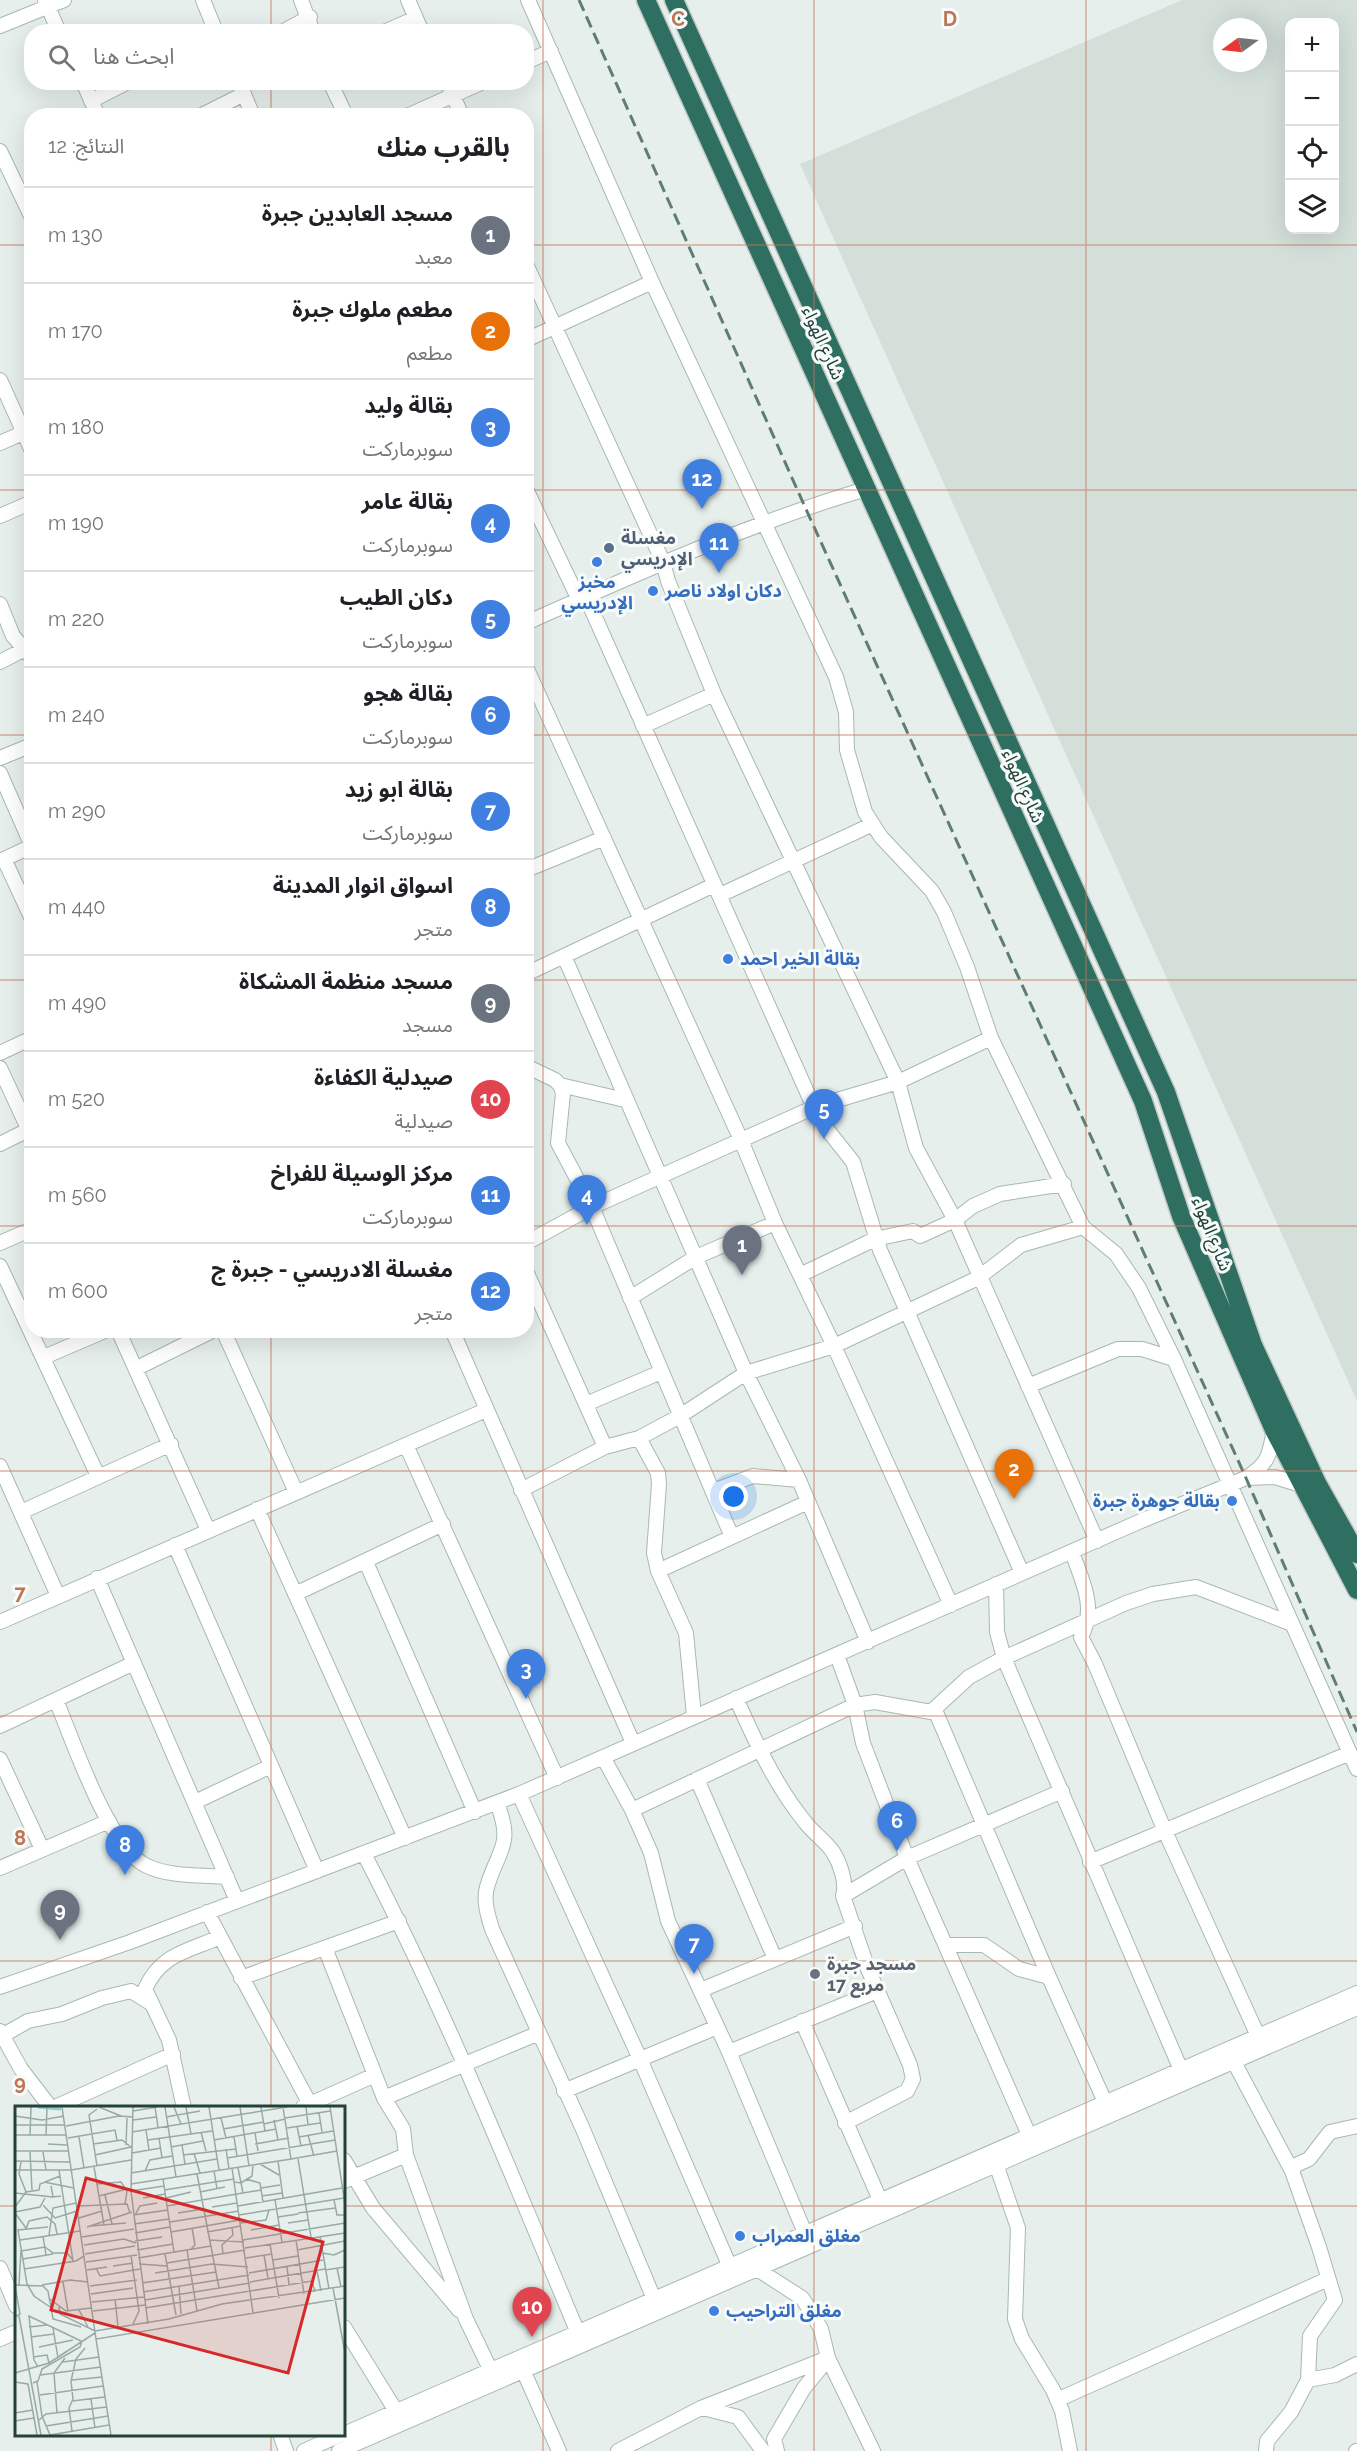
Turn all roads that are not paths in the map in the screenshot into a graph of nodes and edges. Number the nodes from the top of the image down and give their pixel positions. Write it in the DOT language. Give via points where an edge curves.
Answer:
graph roads {
  1 [pos="64,0"];
  2 [pos="202,0"];
  3 [pos="301,0"];
  4 [pos="408,0"];
  5 [pos="528,0"];
  6 [pos="646,0"];
  7 [pos="674,0"];
  8 [pos="46,3"];
  9 [pos="310,17"];
  10 [pos="416,18"];
  11 [pos="55,24"];
  12 [pos="212,24"];
  13 [pos="297,24"];
  14 [pos="311,24"];
  15 [pos="402,24"];
  16 [pos="419,24"];
  17 [pos="0,26"];
  18 [pos="551,51"];
  19 [pos="534,58"];
  20 [pos="86,90"];
  21 [pos="112,90"];
  22 [pos="239,90"];
  23 [pos="243,90"];
  24 [pos="334,90"];
  25 [pos="450,90"];
  26 [pos="466,90"];
  27 [pos="453,96"];
  28 [pos="91,101"];
  29 [pos="94,108"];
  30 [pos="212,108"];
  31 [pos="251,108"];
  32 [pos="342,108"];
  33 [pos="425,108"];
  34 [pos="458,108"];
  35 [pos="0,151"];
  36 [pos="24,201"];
  37 [pos="652,282"];
  38 [pos="534,283"];
  39 [pos="553,327"];
  40 [pos="534,336"];
  41 [pos="0,380"];
  42 [pos="24,425"];
  43 [pos="24,432"];
  44 [pos="0,443"];
  45 [pos="866,489"];
  46 [pos="534,505"];
  47 [pos="24,506"];
  48 [pos="0,516"];
  49 [pos="762,522"];
  50 [pos="663,562"];
  51 [pos="582,598"];
  52 [pos="0,604"];
  53 [pos="534,619"];
  54 [pos="24,649"];
  55 [pos="24,655"];
  56 [pos="0,662"];
  57 [pos="534,685"];
  58 [pos="714,694"];
  59 [pos="643,726"];
  60 [pos="24,748"];
  61 [pos="0,758"];
  62 [pos="0,773"];
  63 [pos="871,825"];
  64 [pos="24,828"];
  65 [pos="603,838"];
  66 [pos="24,850"];
  67 [pos="2,860"];
  68 [pos="795,861"];
  69 [pos="534,867"];
  70 [pos="717,890"];
  71 [pos="24,903"];
  72 [pos="639,920"];
  73 [pos="564,956"];
  74 [pos="534,970"];
  75 [pos="991,1038"];
  76 [pos="24,1042"];
  77 [pos="0,1053"];
  78 [pos="0,1068"];
  79 [pos="534,1070"];
  80 [pos="898,1082"];
  81 [pos="560,1085"];
  82 [pos="625,1100"];
  83 [pos="817,1106"];
  84 [pos="24,1121"];
  85 [pos="24,1136"];
  86 [pos="741,1140"];
  87 [pos="0,1144"];
  88 [pos="660,1177"];
  89 [pos="1064,1184"];
  90 [pos="592,1208"];
  91 [pos="955,1220"];
  92 [pos="775,1223"];
  93 [pos="1083,1227"];
  94 [pos="24,1232"];
  95 [pos="534,1239"];
  96 [pos="875,1239"];
  97 [pos="0,1243"];
  98 [pos="696,1257"];
  99 [pos="0,1266"];
  100 [pos="800,1275"];
  101 [pos="978,1278"];
  102 [pos="534,1288"];
  103 [pos="630,1298"];
  104 [pos="907,1313"];
  105 [pos="24,1316"];
  106 [pos="35,1338"];
  107 [pos="88,1338"];
  108 [pos="122,1338"];
  109 [pos="198,1338"];
  110 [pos="227,1338"];
  111 [pos="455,1338"];
  112 [pos="834,1346"];
  113 [pos="44,1357"];
  114 [pos="1174,1359"];
  115 [pos="137,1368"];
  116 [pos="661,1372"];
  117 [pos="746,1373"];
  118 [pos="1028,1386"];
  119 [pos="586,1404"];
  120 [pos="486,1410"];
  121 [pos="680,1416"];
  122 [pos="1274,1430"];
  123 [pos="639,1438"];
  124 [pos="171,1444"];
  125 [pos="406,1445"];
  126 [pos="605,1447"];
  127 [pos="0,1466"];
  128 [pos="98,1476"];
  129 [pos="1246,1479"];
  130 [pos="799,1480"];
  131 [pos="1230,1485"];
  132 [pos="1301,1485"];
  133 [pos="521,1490"];
  134 [pos="296,1491"];
  135 [pos="713,1491"];
  136 [pos="808,1502"];
  137 [pos="257,1509"];
  138 [pos="21,1512"];
  139 [pos="443,1524"];
  140 [pos="208,1530"];
  141 [pos="732,1537"];
  142 [pos="1097,1541"];
  143 [pos="176,1545"];
  144 [pos="1072,1552"];
  145 [pos="1357,1554"];
  146 [pos="366,1562"];
  147 [pos="658,1571"];
  148 [pos="1022,1573"];
  149 [pos="97,1578"];
  150 [pos="996,1584"];
  151 [pos="1357,1590"];
  152 [pos="295,1594"];
  153 [pos="58,1596"];
  154 [pos="951,1605"];
  155 [pos="1089,1621"];
  156 [pos="0,1622"];
  157 [pos="1292,1624"];
  158 [pos="868,1642"];
  159 [pos="837,1655"];
  160 [pos="1004,1658"];
  161 [pos="134,1663"];
  162 [pos="736,1698"];
  163 [pos="56,1700"];
  164 [pos="855,1705"];
  165 [pos="935,1710"];
  166 [pos="694,1716"];
  167 [pos="0,1726"];
  168 [pos="633,1743"];
  169 [pos="760,1750"];
  170 [pos="1350,1753"];
  171 [pos="603,1757"];
  172 [pos="0,1759"];
  173 [pos="271,1766"];
  174 [pos="1357,1769"];
  175 [pos="557,1778"];
  176 [pos="697,1779"];
  177 [pos="1062,1791"];
  178 [pos="519,1794"];
  179 [pos="195,1802"];
  180 [pos="497,1803"];
  181 [pos="632,1810"];
  182 [pos="475,1812"];
  183 [pos="109,1821"];
  184 [pos="984,1824"];
  185 [pos="1164,1829"];
  186 [pos="405,1838"];
  187 [pos="42,1849"];
  188 [pos="364,1854"];
  189 [pos="907,1858"];
  190 [pos="1090,1862"];
  191 [pos="0,1868"];
  192 [pos="317,1871"];
  193 [pos="227,1877"];
  194 [pos="843,1896"];
  195 [pos="237,1901"];
  196 [pos="207,1912"];
  197 [pos="399,1921"];
  198 [pos="855,1926"];
  199 [pos="220,1937"];
  200 [pos="946,1945"];
  201 [pos="325,1948"];
  202 [pos="775,1959"];
  203 [pos="1049,1977"];
  204 [pos="241,1978"];
  205 [pos="2,1982"];
  206 [pos="701,1990"];
  207 [pos="878,1991"];
  208 [pos="1357,1993"];
  209 [pos="152,2004"];
  210 [pos="1357,2008"];
  211 [pos="802,2021"];
  212 [pos="717,2027"];
  213 [pos="539,2033"];
  214 [pos="1,2034"];
  215 [pos="1258,2036"];
  216 [pos="729,2052"];
  217 [pos="173,2054"];
  218 [pos="640,2059"];
  219 [pos="1234,2062"];
  220 [pos="464,2063"];
  221 [pos="1181,2070"];
  222 [pos="375,2075"];
  223 [pos="564,2091"];
  224 [pos="384,2098"];
  225 [pos="1106,2102"];
  226 [pos="50,2106"];
  227 [pos="56,2106"];
  228 [pos="184,2106"];
  229 [pos="308,2106"];
  230 [pos="845,2122"];
  231 [pos="1357,2126"];
  232 [pos="1029,2135"];
  233 [pos="406,2155"];
  234 [pos="996,2164"];
  235 [pos="1292,2171"];
  236 [pos="348,2179"];
  237 [pos="880,2200"];
  238 [pos="805,2233"];
  239 [pos="730,2267"];
  240 [pos="0,2268"];
  241 [pos="757,2269"];
  242 [pos="1328,2279"];
  243 [pos="654,2299"];
  244 [pos="15,2304"];
  245 [pos="466,2319"];
  246 [pos="345,2329"];
  247 [pos="15,2332"];
  248 [pos="578,2332"];
  249 [pos="0,2339"];
  250 [pos="828,2358"];
  251 [pos="1357,2364"];
  252 [pos="523,2370"];
  253 [pos="491,2371"];
  254 [pos="1308,2380"];
  255 [pos="1057,2400"];
  256 [pos="701,2408"];
  257 [pos="396,2412"];
  258 [pos="345,2433"];
  259 [pos="281,2436"];
  260 [pos="338,2436"];
  261 [pos="286,2451"];
  262 [pos="304,2451"];
  263 [pos="339,2451"];
  264 [pos="559,2451"];
  265 [pos="618,2451"];
  266 [pos="763,2451"];
  267 [pos="777,2451"];
  268 [pos="873,2451"];
  269 [pos="1070,2451"];
  270 [pos="1266,2451"];
  1 -- 8 [label="street"];
  2 -- 12 [label="street"];
  3 -- 9 [label="street"];
  4 -- 10 [label="street"];
  5 -- 18 [label="street"];
  6 -- 45 [label="highway, شارع الهواء"];
  7 -- 145 [label="highway, شارع الهواء" via="1166,1092 1253,1345 1317,1483"];
  8 -- 11 [label="street"];
  8 -- 17 [label="street"];
  9 -- 13 [label="street"];
  9 -- 14 [label="street"];
  10 -- 15 [label="street"];
  10 -- 16 [label="street"];
  18 -- 19 [label="street"];
  18 -- 37 [label="street"];
  20 -- 28 [label="street"];
  21 -- 28 [label="street"];
  22 -- 30 [label="street"];
  23 -- 31 [label="street"];
  24 -- 32 [label="street"];
  25 -- 27 [label="street"];
  26 -- 27 [label="street"];
  27 -- 33 [label="street"];
  27 -- 34 [label="street"];
  28 -- 29 [label="street"];
  35 -- 36 [label="street"];
  37 -- 39 [label="street"];
  37 -- 49 [label="street"];
  38 -- 39 [label="street"];
  39 -- 40 [label="street"];
  39 -- 50 [label="street"];
  41 -- 42 [label="street"];
  43 -- 44 [label="street"];
  45 -- 49 [label="street"];
  45 -- 122 [label="highway, شارع الهواء" via="1143,1101 1181,1216"];
  46 -- 51 [label="street"];
  47 -- 48 [label="street"];
  49 -- 50 [label="street"];
  49 -- 63 [label="street" via="843,694 847,750"];
  50 -- 51 [label="street"];
  50 -- 58 [label="street"];
  51 -- 53 [label="street"];
  51 -- 59 [label="street"];
  52 -- 54 [label="street"];
  55 -- 56 [label="street"];
  57 -- 65 [label="street"];
  58 -- 59 [label="street"];
  58 -- 68 [label="street"];
  59 -- 70 [label="street"];
  60 -- 61 [label="street"];
  62 -- 64 [label="street"];
  63 -- 68 [label="street"];
  63 -- 75 [label="street" via="917,872 944,912"];
  65 -- 69 [label="street"];
  65 -- 72 [label="street"];
  66 -- 67 [label="street"];
  67 -- 71 [label="street"];
  68 -- 70 [label="street"];
  68 -- 80 [label="street"];
  70 -- 72 [label="street"];
  70 -- 83 [label="street" via="811,1101"];
  72 -- 73 [label="street"];
  72 -- 86 [label="street"];
  73 -- 74 [label="street"];
  73 -- 82 [label="street"];
  75 -- 80 [label="street"];
  75 -- 89 [label="street"];
  76 -- 77 [label="street"];
  78 -- 84 [label="street"];
  79 -- 81 [label="street"];
  80 -- 83 [label="street"];
  80 -- 91 [label="street" via="916,1148"];
  81 -- 82 [label="street"];
  81 -- 90 [label="street" via="563,1093 558,1143"];
  82 -- 88 [label="street"];
  83 -- 86 [label="street"];
  83 -- 96 [label="street" via="826,1128 853,1162"];
  85 -- 87 [label="street"];
  86 -- 88 [label="street"];
  86 -- 92 [label="street"];
  88 -- 90 [label="street"];
  88 -- 98 [label="street"];
  89 -- 91 [label="street" via="1000,1194 973,1206"];
  89 -- 93 [label="street"];
  90 -- 95 [label="street"];
  90 -- 103 [label="street"];
  91 -- 96 [label="street" via="920,1236 913,1232"];
  91 -- 101 [label="street"];
  92 -- 98 [label="street"];
  92 -- 100 [label="street"];
  93 -- 101 [label="street" via="1021,1245"];
  93 -- 114 [label="street" via="1128,1268"];
  94 -- 97 [label="street"];
  96 -- 100 [label="street"];
  96 -- 104 [label="street"];
  98 -- 103 [label="street"];
  98 -- 117 [label="street"];
  99 -- 105 [label="street"];
  100 -- 112 [label="street"];
  101 -- 104 [label="street"];
  101 -- 118 [label="street"];
  102 -- 119 [label="street"];
  103 -- 116 [label="street"];
  104 -- 112 [label="street"];
  104 -- 148 [label="street"];
  106 -- 113 [label="street"];
  107 -- 113 [label="street"];
  108 -- 115 [label="street"];
  109 -- 115 [label="street"];
  110 -- 134 [label="street"];
  111 -- 120 [label="street"];
  112 -- 117 [label="street"];
  112 -- 154 [label="street"];
  113 -- 128 [label="street"];
  114 -- 118 [label="street" via="1142,1349 1118,1349"];
  114 -- 131 [label="street"];
  115 -- 124 [label="street"];
  116 -- 119 [label="street"];
  116 -- 121 [label="street"];
  117 -- 121 [label="street"];
  117 -- 130 [label="street"];
  118 -- 142 [label="street"];
  119 -- 126 [label="street"];
  120 -- 125 [label="street"];
  120 -- 133 [label="street"];
  121 -- 123 [label="street"];
  121 -- 135 [label="street"];
  122 -- 129 [label="street" via="1268,1460"];
  122 -- 132 [label="highway, شارع الهواء"];
  123 -- 126 [label="street"];
  123 -- 147 [label="street" via="658,1473 654,1553"];
  124 -- 128 [label="street"];
  124 -- 140 [label="street"];
  125 -- 134 [label="street"];
  125 -- 139 [label="street"];
  126 -- 133 [label="street"];
  127 -- 138 [label="street"];
  128 -- 138 [label="street"];
  129 -- 131 [label="street"];
  129 -- 132 [label="street" via="1275,1477"];
  130 -- 135 [label="street" via="753,1476"];
  130 -- 136 [label="street"];
  131 -- 142 [label="street"];
  131 -- 157 [label="street"];
  132 -- 151 [label="highway, شارع الهواء"];
  133 -- 168 [label="street"];
  134 -- 137 [label="street"];
  135 -- 141 [label="street"];
  136 -- 141 [label="street"];
  136 -- 158 [label="street"];
  137 -- 140 [label="street"];
  137 -- 152 [label="street"];
  138 -- 153 [label="street"];
  139 -- 146 [label="street"];
  139 -- 175 [label="street"];
  140 -- 143 [label="street"];
  141 -- 147 [label="street"];
  142 -- 144 [label="street"];
  143 -- 149 [label="street"];
  143 -- 173 [label="street"];
  144 -- 148 [label="street"];
  144 -- 155 [label="street" via="1087,1597"];
  146 -- 152 [label="street"];
  146 -- 182 [label="street"];
  147 -- 166 [label="street" via="686,1633"];
  148 -- 150 [label="street"];
  149 -- 153 [label="street"];
  149 -- 161 [label="street"];
  150 -- 154 [label="street"];
  150 -- 160 [label="street" via="997,1632"];
  152 -- 186 [label="street"];
  153 -- 156 [label="street"];
  154 -- 158 [label="street"];
  155 -- 157 [label="street" via="1140,1598 1196,1587"];
  155 -- 160 [label="street"];
  155 -- 185 [label="street" via="1081,1637"];
  157 -- 170 [label="street"];
  158 -- 159 [label="street"];
  159 -- 162 [label="street"];
  159 -- 164 [label="street"];
  160 -- 165 [label="street" via="969,1677"];
  160 -- 177 [label="street"];
  161 -- 163 [label="street"];
  161 -- 179 [label="street"];
  162 -- 166 [label="street"];
  162 -- 169 [label="street"];
  163 -- 167 [label="street"];
  163 -- 183 [label="street"];
  164 -- 165 [label="street" via="875,1702 926,1712"];
  164 -- 169 [label="street"];
  164 -- 189 [label="street" via="863,1743"];
  165 -- 184 [label="street"];
  166 -- 168 [label="street"];
  168 -- 171 [label="street"];
  169 -- 176 [label="street"];
  169 -- 194 [label="street" via="806,1824 833,1852 842,1878"];
  170 -- 174 [label="street"];
  170 -- 185 [label="street"];
  171 -- 175 [label="street"];
  171 -- 181 [label="street"];
  172 -- 187 [label="street"];
  173 -- 179 [label="street"];
  173 -- 192 [label="street"];
  175 -- 178 [label="street"];
  176 -- 181 [label="street"];
  176 -- 202 [label="street"];
  177 -- 184 [label="street"];
  177 -- 190 [label="street"];
  178 -- 180 [label="street"];
  178 -- 218 [label="street"];
  179 -- 193 [label="street"];
  180 -- 182 [label="street"];
  180 -- 213 [label="street" via="505,1822 505,1839 486,1888 487,1909 498,1945"];
  181 -- 206 [label="street" via="657,1870 668,1921"];
  182 -- 186 [label="street"];
  183 -- 187 [label="street"];
  183 -- 193 [label="street" via="128,1853 146,1866"];
  184 -- 189 [label="street"];
  184 -- 203 [label="street"];
  185 -- 190 [label="street"];
  185 -- 215 [label="street"];
  186 -- 188 [label="street"];
  187 -- 191 [label="street"];
  188 -- 192 [label="street"];
  188 -- 197 [label="street"];
  189 -- 194 [label="street"];
  189 -- 200 [label="street"];
  190 -- 221 [label="street"];
  192 -- 195 [label="street"];
  193 -- 195 [label="street"];
  194 -- 198 [label="street"];
  195 -- 196 [label="street"];
  196 -- 199 [label="street"];
  196 -- 205 [label="street"];
  197 -- 201 [label="street"];
  197 -- 220 [label="street"];
  198 -- 202 [label="street"];
  198 -- 207 [label="street"];
  199 -- 204 [label="street"];
  199 -- 209 [label="street" via="158,1966 145,1989"];
  200 -- 203 [label="street" via="984,1945 1019,1969"];
  200 -- 232 [label="street"];
  201 -- 204 [label="street"];
  201 -- 222 [label="street"];
  202 -- 206 [label="street"];
  203 -- 225 [label="street"];
  204 -- 229 [label="street"];
  206 -- 212 [label="street"];
  207 -- 211 [label="street"];
  207 -- 230 [label="street" via="908,2058 913,2079 907,2091"];
  208 -- 215 [label="street"];
  209 -- 214 [label="street" via="131,1991 28,2021"];
  209 -- 217 [label="street"];
  210 -- 219 [label="street"];
  211 -- 216 [label="street"];
  211 -- 230 [label="street"];
  212 -- 216 [label="street"];
  212 -- 218 [label="street"];
  213 -- 220 [label="street"];
  213 -- 223 [label="street"];
  214 -- 226 [label="street" via="21,2069"];
  215 -- 221 [label="street"];
  216 -- 238 [label="street"];
  217 -- 227 [label="street"];
  217 -- 228 [label="street"];
  218 -- 223 [label="street"];
  218 -- 239 [label="street"];
  219 -- 234 [label="street"];
  219 -- 235 [label="street"];
  220 -- 224 [label="street"];
  220 -- 248 [label="street"];
  221 -- 225 [label="street"];
  222 -- 224 [label="street"];
  222 -- 229 [label="street"];
  223 -- 243 [label="street"];
  224 -- 233 [label="street" via="403,2129"];
  225 -- 232 [label="street"];
  230 -- 237 [label="street"];
  231 -- 235 [label="street" via="1330,2132 1310,2159"];
  232 -- 237 [label="street"];
  233 -- 236 [label="street"];
  233 -- 245 [label="street"];
  234 -- 241 [label="street"];
  234 -- 255 [label="street" via="1018,2228 1015,2319"];
  235 -- 242 [label="street"];
  236 -- 245 [label="street"];
  237 -- 238 [label="street"];
  238 -- 239 [label="street"];
  239 -- 243 [label="street"];
  240 -- 244 [label="street"];
  241 -- 250 [label="street" via="802,2298 821,2329"];
  241 -- 252 [label="street"];
  242 -- 254 [label="street" via="1335,2300 1310,2336"];
  242 -- 255 [label="street"];
  243 -- 248 [label="street"];
  245 -- 253 [label="street"];
  246 -- 257 [label="street"];
  247 -- 249 [label="street"];
  248 -- 253 [label="street"];
  250 -- 256 [label="street"];
  250 -- 267 [label="street" via="804,2388 774,2439"];
  250 -- 268 [label="street"];
  251 -- 254 [label="street" via="1335,2375"];
  252 -- 263 [label="street"];
  252 -- 264 [label="street"];
  253 -- 257 [label="street"];
  254 -- 270 [label="street" via="1291,2412 1267,2441"];
  255 -- 269 [label="street"];
  256 -- 265 [label="street"];
  256 -- 266 [label="street" via="738,2417"];
  257 -- 258 [label="street"];
  259 -- 261 [label="street"];
  260 -- 262 [label="street"];
}
